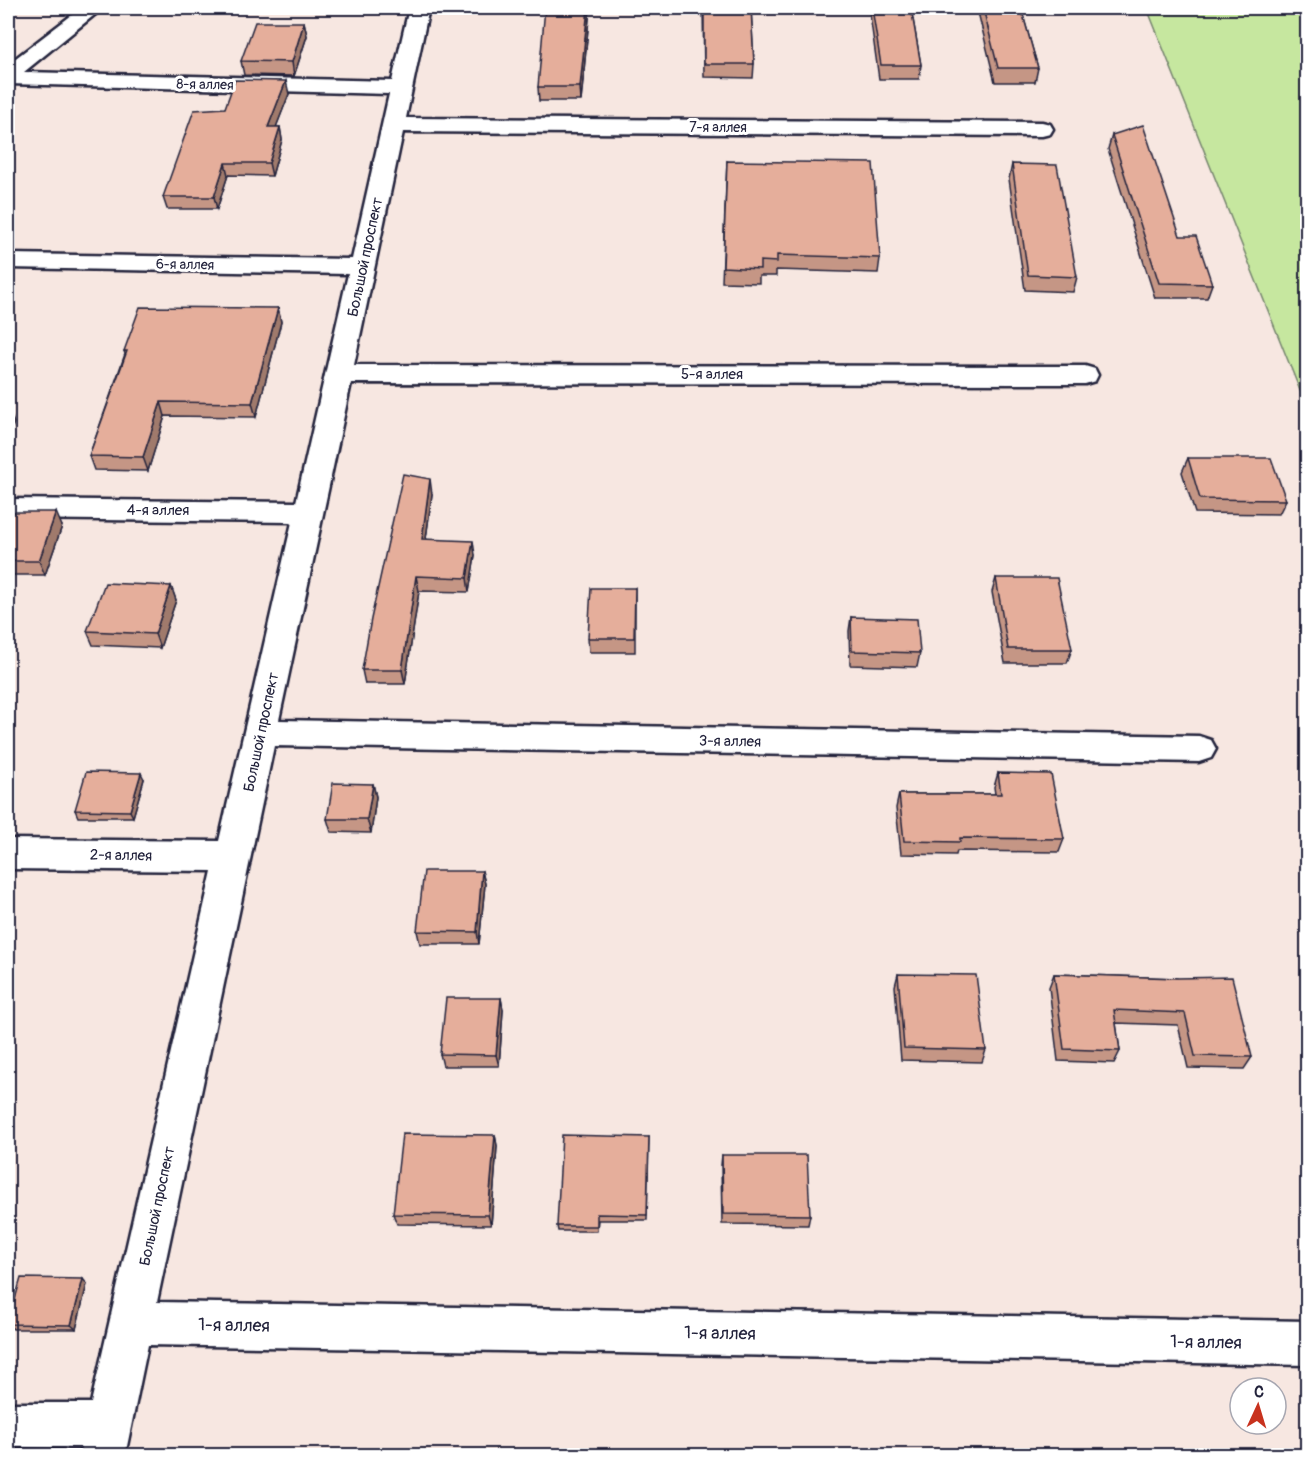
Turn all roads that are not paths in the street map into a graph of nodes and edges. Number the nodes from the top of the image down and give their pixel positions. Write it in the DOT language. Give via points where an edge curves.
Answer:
graph roads {
  1 [pos="93,8"];
  2 [pos="419,8"];
  3 [pos="17,58"];
  4 [pos="8,76"];
  5 [pos="402,88"];
  6 [pos="394,125"];
  7 [pos="1042,129"];
  8 [pos="8,261"];
  9 [pos="363,267"];
  10 [pos="339,374"];
  11 [pos="1085,375"];
  12 [pos="8,509"];
  13 [pos="309,512"];
  14 [pos="261,733"];
  15 [pos="1199,749"];
  16 [pos="8,854"];
  17 [pos="234,856"];
  18 [pos="132,1323"];
  19 [pos="1308,1343"];
  20 [pos="8,1425"];
  21 [pos="106,1441"];
  1 -- 3 [label="street"];
  2 -- 5 [label="street, Большой проспект"];
  3 -- 4 [label="street"];
  4 -- 5 [label="street, 8-я аллея"];
  5 -- 6 [label="street, Большой проспект"];
  6 -- 7 [label="street, 7-я аллея"];
  6 -- 9 [label="street, Большой проспект"];
  8 -- 9 [label="street, 6-я аллея"];
  9 -- 10 [label="street, Большой проспект"];
  10 -- 11 [label="street, 5-я аллея"];
  10 -- 13 [label="street, Большой проспект"];
  12 -- 13 [label="street, 4-я аллея"];
  13 -- 14 [label="street, Большой проспект"];
  14 -- 15 [label="street, 3-я аллея"];
  14 -- 17 [label="street, Большой проспект"];
  16 -- 17 [label="street, 2-я аллея"];
  17 -- 18 [label="street, Большой проспект"];
  18 -- 19 [label="street, 1-я аллея"];
  18 -- 21 [label="street, Большой проспект"];
  20 -- 21 [label="street"];
}
